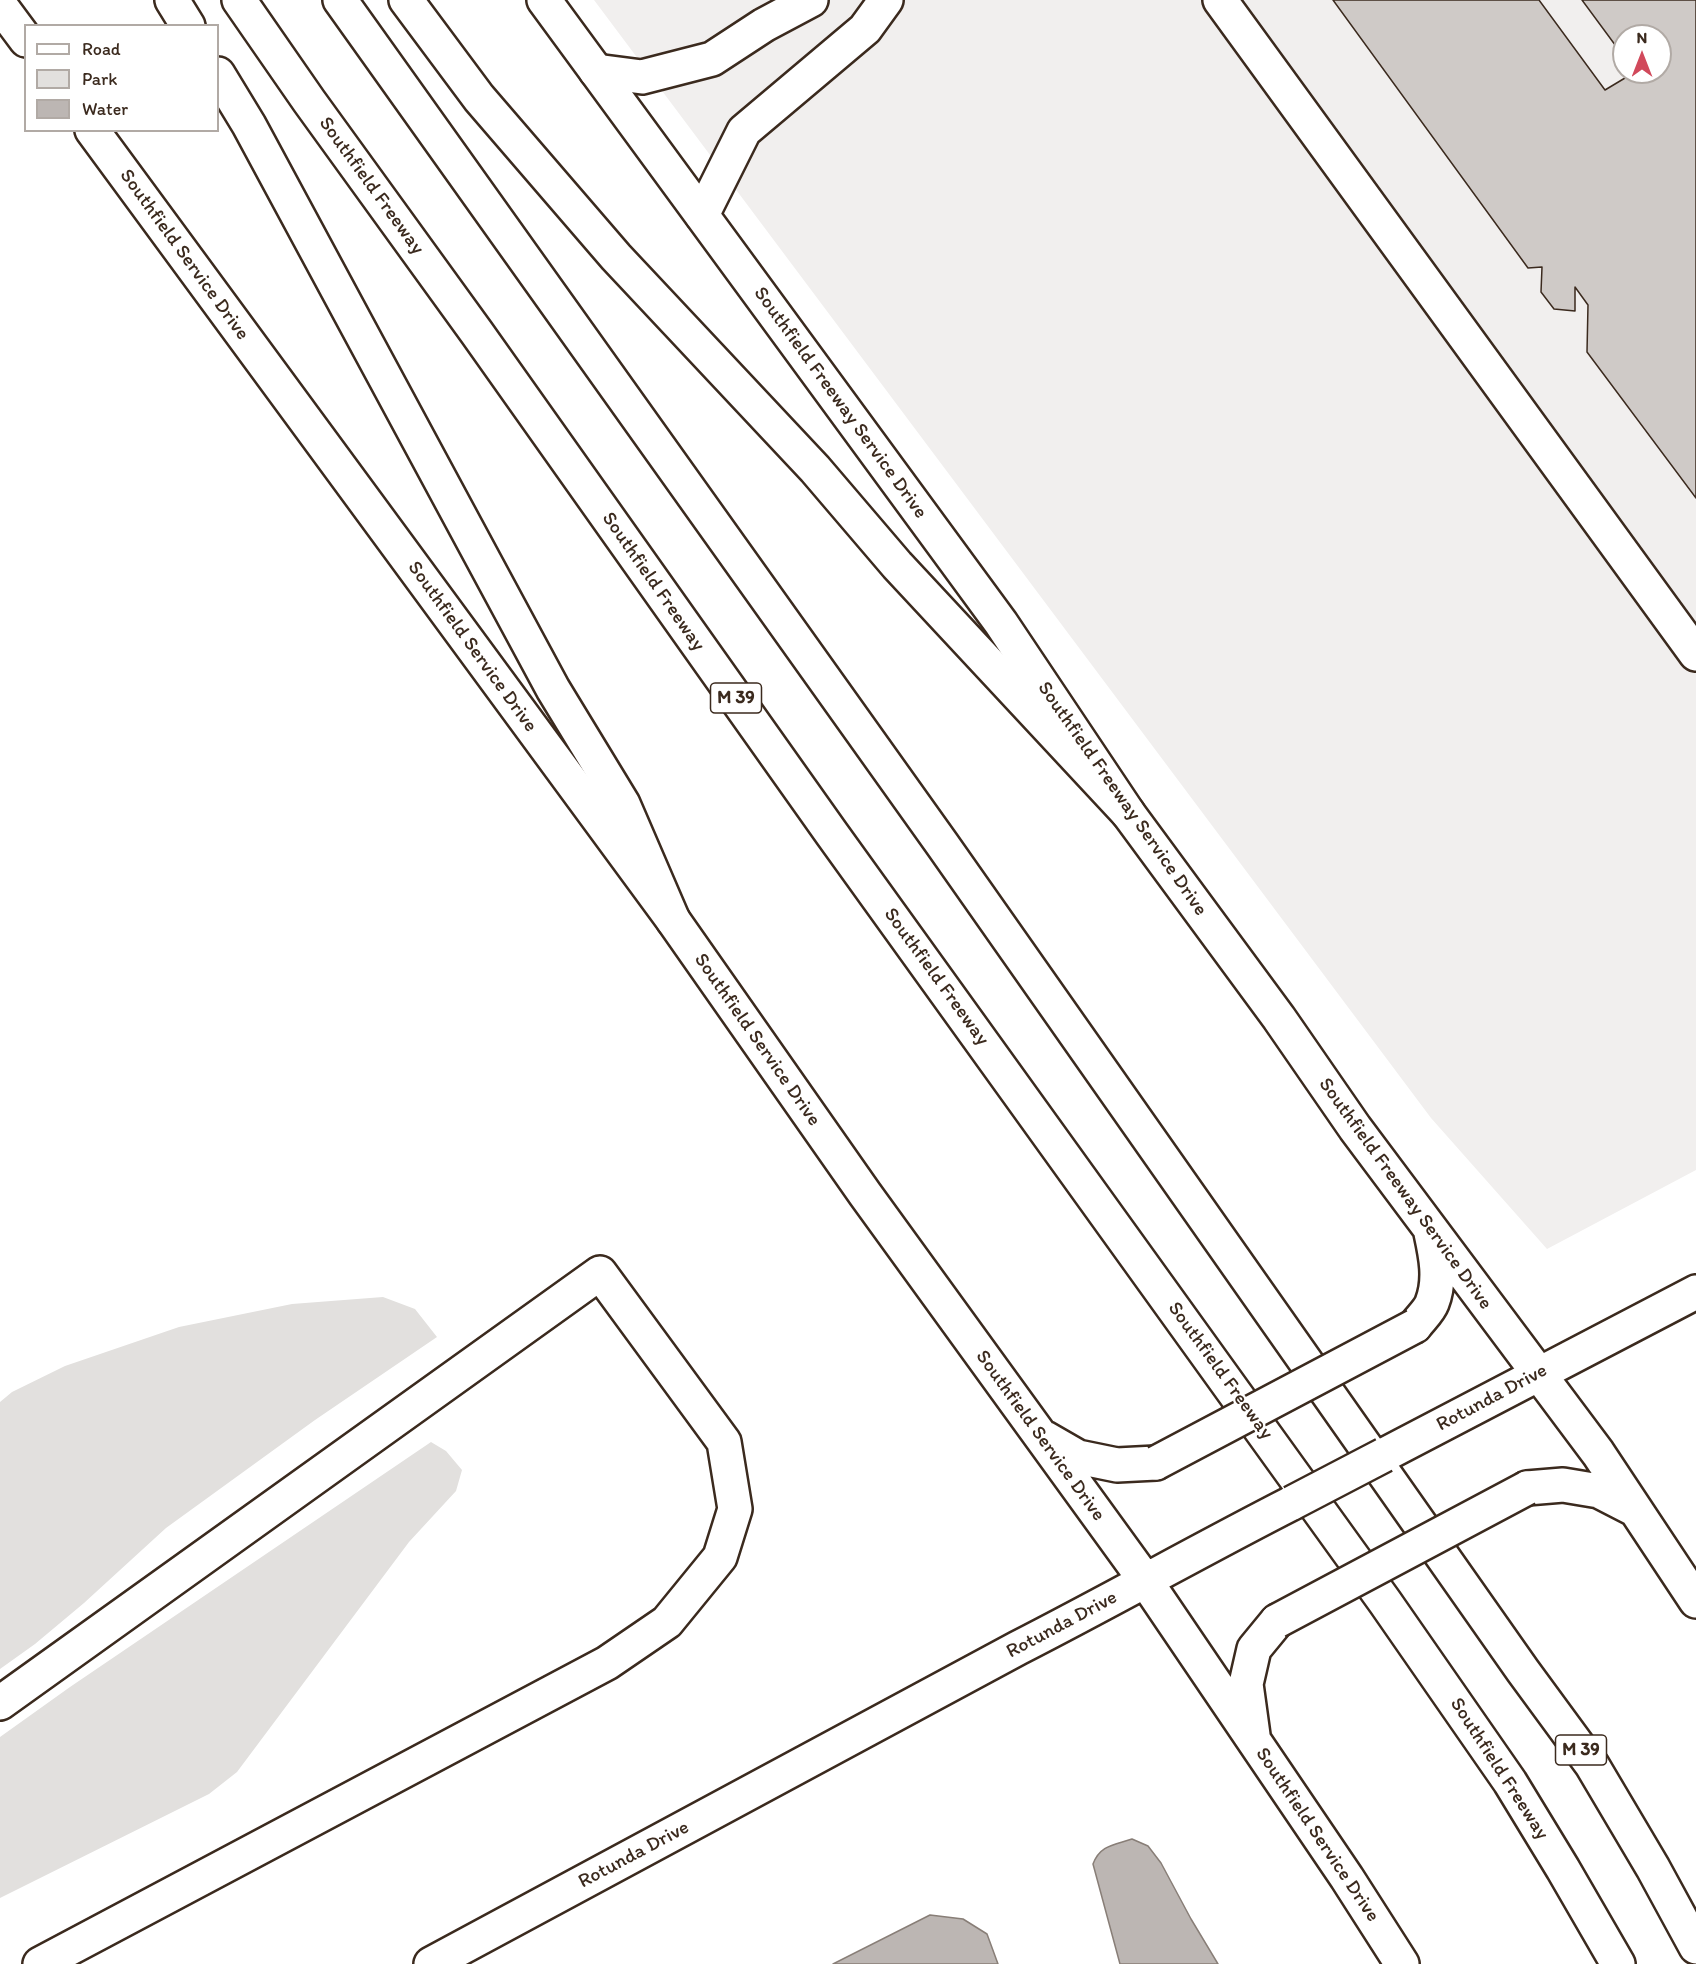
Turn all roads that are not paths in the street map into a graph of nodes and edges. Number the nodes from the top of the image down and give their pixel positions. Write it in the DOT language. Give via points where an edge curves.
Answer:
graph roads {
  1 [pos="172,0"];
  2 [pos="239,0"];
  3 [pos="340,0"];
  4 [pos="406,0"];
  5 [pos="544,0"];
  6 [pos="811,0"];
  7 [pos="886,0"];
  8 [pos="1221,0"];
  9 [pos="0,5"];
  10 [pos="187,24"];
  11 [pos="24,37"];
  12 [pos="596,71"];
  13 [pos="219,76"];
  14 [pos="93,132"];
  15 [pos="702,215"];
  16 [pos="1696,654"];
  17 [pos="1128,813"];
  18 [pos="673,920"];
  19 [pos="1431,1230"];
  20 [pos="1696,1292"];
  21 [pos="1539,1374"];
  22 [pos="1039,1434"];
  23 [pos="1636,1510"];
  24 [pos="1145,1580"];
  25 [pos="1696,1600"];
  26 [pos="0,1703"];
  27 [pos="1254,1740"];
  28 [pos="1696,1947"];
  29 [pos="40,1964"];
  30 [pos="431,1964"];
  31 [pos="1402,1964"];
  32 [pos="1618,1964"];
  1 -- 10 [label="main road"];
  2 -- 32 [label="main road, Southfield Freeway / M 39" via="1385,1602 1510,1782"];
  3 -- 28 [label="main road, M 39" via="935,834 1592,1766"];
  4 -- 17 [label="main road" via="479,98 616,257"];
  5 -- 12 [label="main road, Southfield Freeway Service Drive"];
  6 -- 12 [label="main road" via="712,59 642,77"];
  7 -- 15 [label="main road" via="865,30 744,131"];
  8 -- 16 [label="main road"];
  9 -- 11 [label="main road"];
  12 -- 15 [label="main road, Southfield Freeway Service Drive"];
  13 -- 18 [label="main road" via="553,689 623,804"];
  14 -- 18 [label="main road, Southfield Service Drive"];
  15 -- 17 [label="main road, Southfield Freeway Service Drive" via="1001,623"];
  17 -- 19 [label="main road, Southfield Freeway Service Drive"];
  18 -- 22 [label="main road, Southfield Service Drive"];
  19 -- 21 [label="main road, Southfield Freeway Service Drive"];
  19 -- 22 [label="main road, bridge" via="1436,1285 1431,1305 1415,1326 1156,1463 1117,1466 1078,1457"];
  20 -- 21 [label="main road, Rotunda Drive"];
  21 -- 23 [label="main road, Southfield Freeway Service Drive"];
  21 -- 24 [label="main road, Rotunda Drive, bridge"];
  22 -- 24 [label="main road, Southfield Service Drive"];
  23 -- 25 [label="main road, Southfield Freeway Service Drive"];
  23 -- 27 [label="main road, bridge" via="1599,1491 1563,1485 1527,1488 1277,1621 1254,1649 1246,1684"];
  24 -- 27 [label="main road, Southfield Service Drive"];
  24 -- 30 [label="main road, Rotunda Drive"];
  26 -- 29 [label="main road" via="600,1273 724,1442 735,1509 720,1557 667,1622 607,1663"];
  27 -- 31 [label="main road, Southfield Service Drive"];
}
